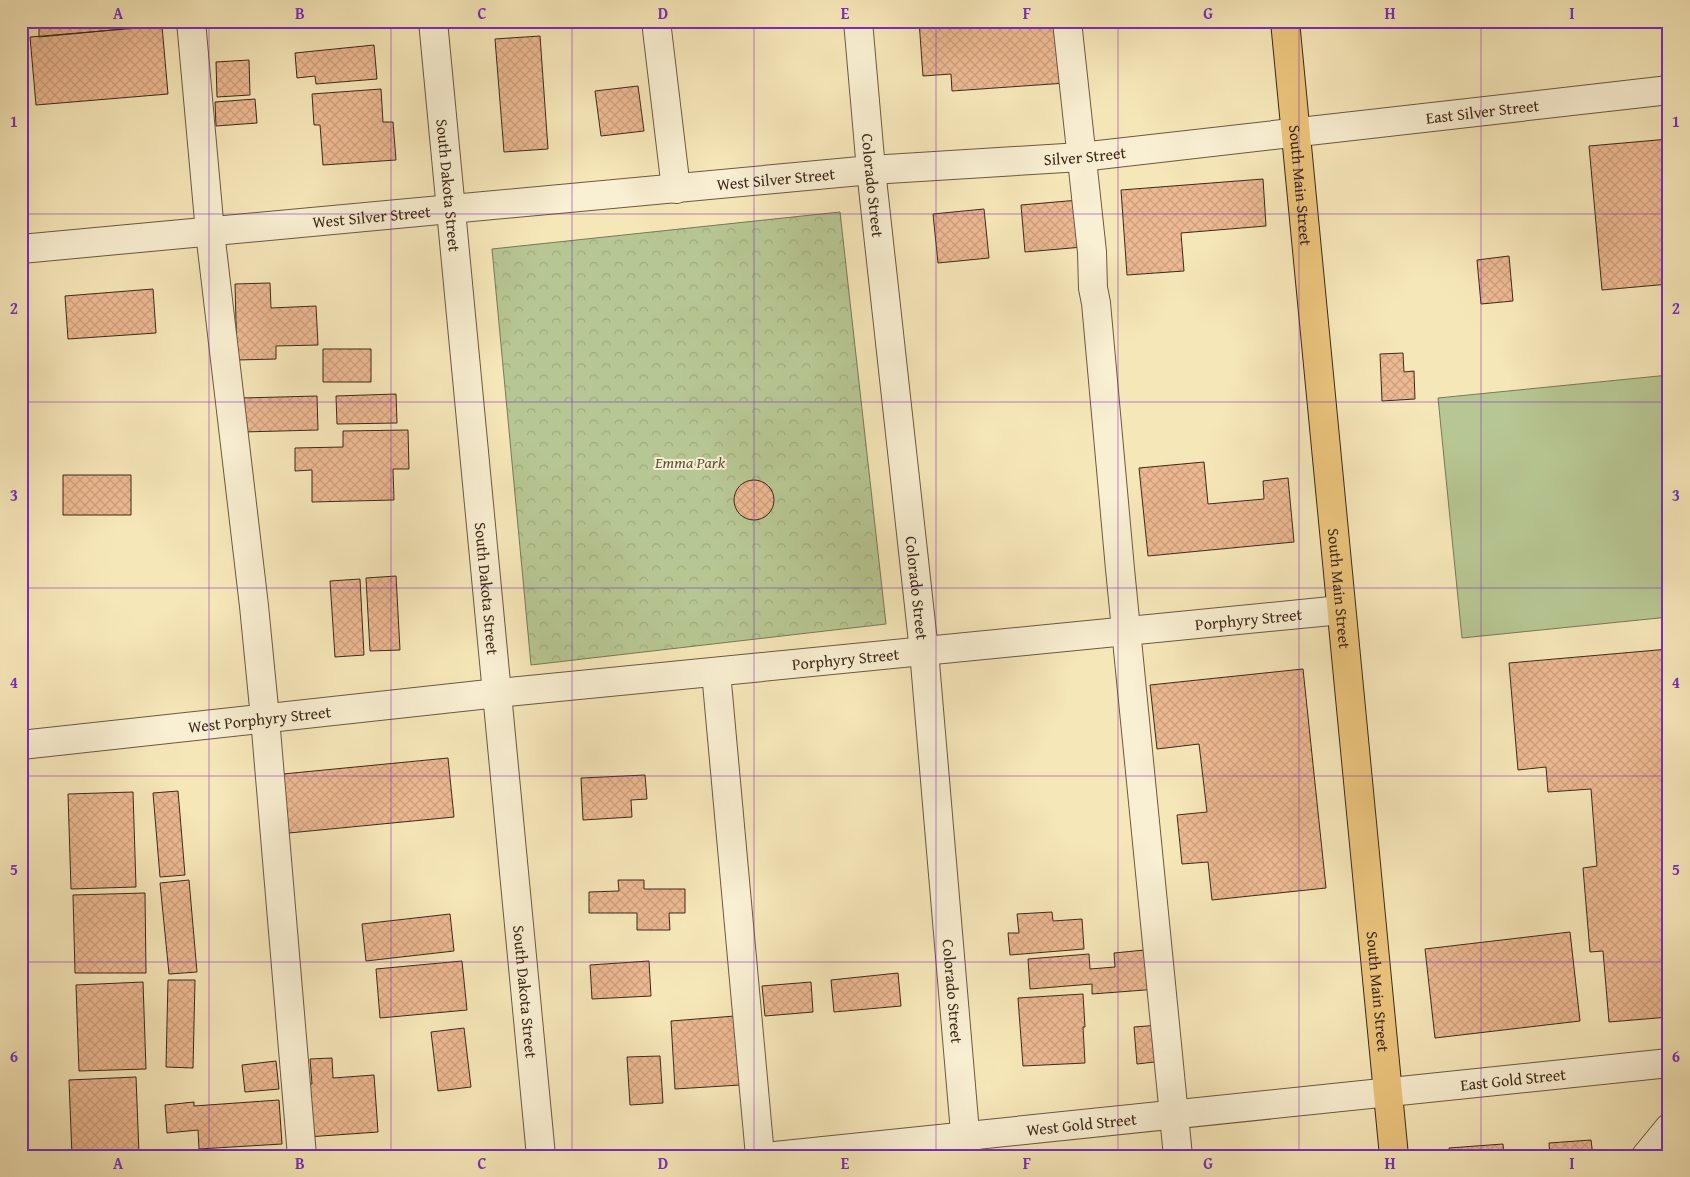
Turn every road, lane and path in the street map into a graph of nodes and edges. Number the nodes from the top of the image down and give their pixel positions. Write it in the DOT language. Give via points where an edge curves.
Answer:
graph roads {
  1 [pos="191,21"];
  2 [pos="433,21"];
  3 [pos="656,21"];
  4 [pos="858,21"];
  5 [pos="1067,21"];
  6 [pos="1285,21"];
  7 [pos="1669,90"];
  8 [pos="1296,134"];
  9 [pos="1081,157"];
  10 [pos="871,170"];
  11 [pos="676,189"];
  12 [pos="451,210"];
  13 [pos="210,232"];
  14 [pos="21,249"];
  15 [pos="1341,610"];
  16 [pos="1127,631"];
  17 [pos="924,651"];
  18 [pos="716,672"];
  19 [pos="498,693"];
  20 [pos="265,718"];
  21 [pos="21,745"];
  22 [pos="1669,1063"];
  23 [pos="1388,1092"];
  24 [pos="1174,1115"];
  25 [pos="1669,1128"];
  26 [pos="966,1146"];
  27 [pos="302,1156"];
  28 [pos="541,1156"];
  29 [pos="760,1156"];
  30 [pos="775,1156"];
  31 [pos="1178,1156"];
  32 [pos="1394,1156"];
  33 [pos="1646,1156"];
  1 -- 13 [label="street"];
  2 -- 12 [label="street, South Dakota Street"];
  3 -- 11 [label="street"];
  4 -- 10 [label="street, Colorado Street"];
  5 -- 9 [label="street"];
  6 -- 8 [label="main road, South Main Street"];
  7 -- 8 [label="street, East Silver Street"];
  8 -- 9 [label="street, Silver Street"];
  8 -- 15 [label="main road, South Main Street"];
  9 -- 10 [label="street, Silver Street"];
  9 -- 16 [label="street"];
  10 -- 11 [label="street, West Silver Street"];
  10 -- 17 [label="street, Colorado Street"];
  11 -- 12 [label="street, West Silver Street"];
  12 -- 13 [label="street, West Silver Street"];
  12 -- 19 [label="street, South Dakota Street"];
  13 -- 14 [label="street, West Silver Street"];
  13 -- 20 [label="street"];
  15 -- 16 [label="street, Porphyry Street"];
  15 -- 23 [label="main road, South Main Street"];
  16 -- 17 [label="street, Porphyry Street"];
  16 -- 24 [label="street"];
  17 -- 18 [label="street, Porphyry Street"];
  17 -- 26 [label="street, Colorado Street"];
  18 -- 19 [label="street, Porphyry Street"];
  18 -- 29 [label="street"];
  19 -- 20 [label="street, West Porphyry Street"];
  19 -- 28 [label="street, South Dakota Street"];
  20 -- 21 [label="street, West Porphyry Street"];
  20 -- 27 [label="street"];
  22 -- 23 [label="street, East Gold Street"];
  23 -- 24 [label="street, West Gold Street"];
  23 -- 32 [label="main road, South Main Street"];
  24 -- 26 [label="street, West Gold Street"];
  24 -- 31 [label="street"];
  25 -- 33 [label="street"];
  26 -- 30 [label="street, West Gold Street"];
}
